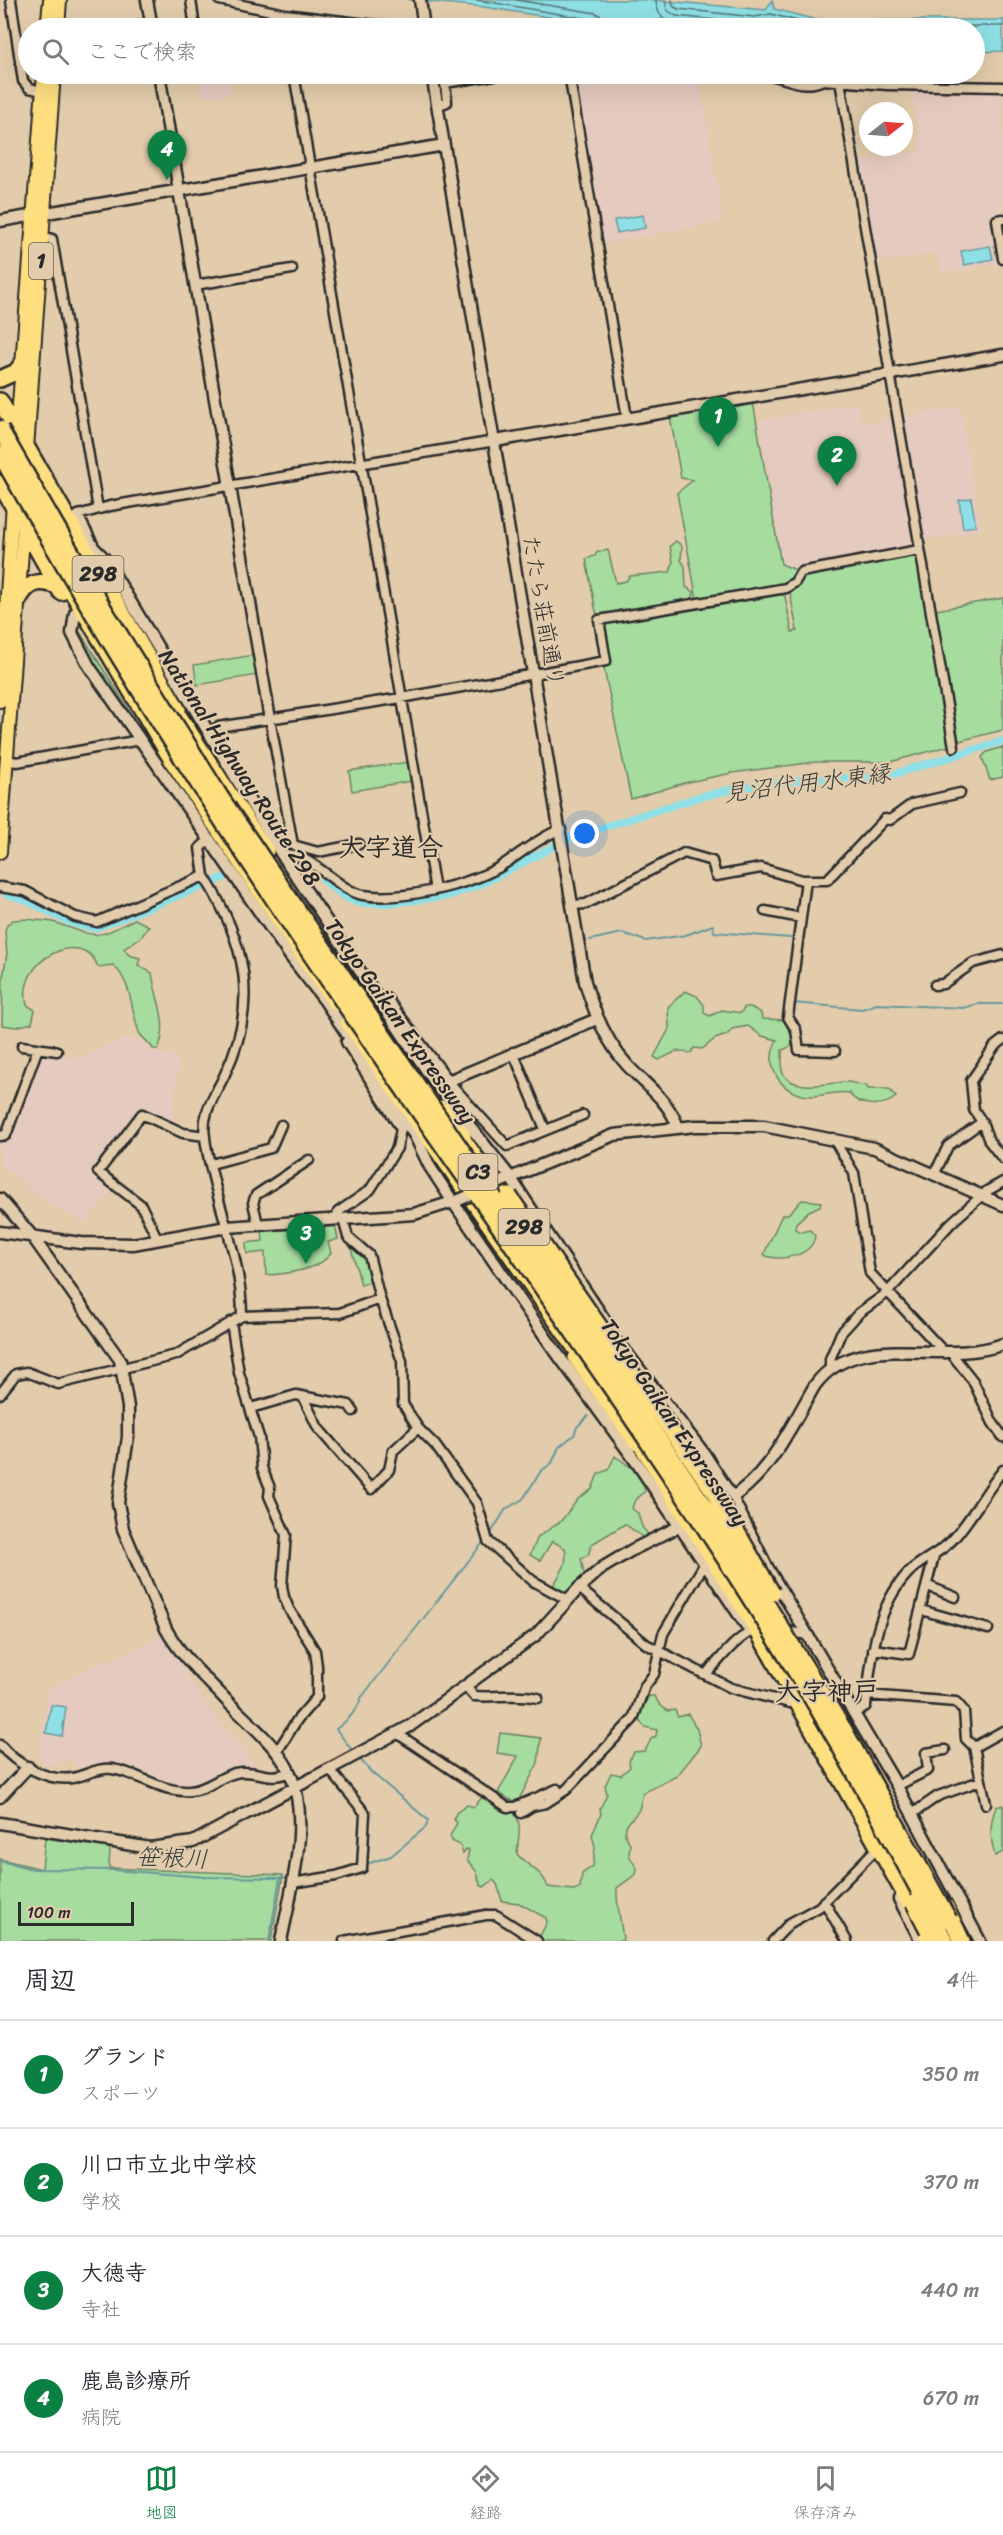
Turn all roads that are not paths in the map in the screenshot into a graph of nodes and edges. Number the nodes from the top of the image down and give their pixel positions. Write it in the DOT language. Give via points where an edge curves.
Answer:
graph roads {
  1 [pos="11,0"];
  2 [pos="50,0"];
  3 [pos="60,0"];
  4 [pos="147,0"];
  5 [pos="191,0"];
  6 [pos="219,0"];
  7 [pos="420,0"];
  8 [pos="285,14"];
  9 [pos="48,18"];
  10 [pos="59,18"];
  11 [pos="150,18"];
  12 [pos="194,18"];
  13 [pos="285,18"];
  14 [pos="318,18"];
  15 [pos="423,18"];
  16 [pos="18,47"];
  17 [pos="26,84"];
  18 [pos="43,84"];
  19 [pos="53,84"];
  20 [pos="161,84"];
  21 [pos="296,84"];
  22 [pos="434,84"];
  23 [pos="445,84"];
  24 [pos="570,84"];
  25 [pos="841,84"];
  26 [pos="922,84"];
  27 [pos="1003,87"];
  28 [pos="43,90"];
  29 [pos="437,106"];
  30 [pos="444,145"];
  31 [pos="310,168"];
  32 [pos="179,191"];
  33 [pos="38,214"];
  34 [pos="1003,219"];
  35 [pos="0,221"];
  36 [pos="42,236"];
  37 [pos="1003,259"];
  38 [pos="292,269"];
  39 [pos="195,285"];
  40 [pos="1003,355"];
  41 [pos="22,364"];
  42 [pos="889,374"];
  43 [pos="0,379"];
  44 [pos="0,401"];
  45 [pos="627,418"];
  46 [pos="0,429"];
  47 [pos="17,431"];
  48 [pos="495,441"];
  49 [pos="27,449"];
  50 [pos="0,454"];
  51 [pos="361,463"];
  52 [pos="0,483"];
  53 [pos="229,485"];
  54 [pos="12,506"];
  55 [pos="98,509"];
  56 [pos="24,525"];
  57 [pos="63,525"];
  58 [pos="89,548"];
  59 [pos="919,550"];
  60 [pos="52,557"];
  61 [pos="57,586"];
  62 [pos="18,601"];
  63 [pos="75,613"];
  64 [pos="1,670"];
  65 [pos="535,674"];
  66 [pos="401,698"];
  67 [pos="0,701"];
  68 [pos="270,719"];
  69 [pos="208,732"];
  70 [pos="140,741"];
  71 [pos="198,746"];
  72 [pos="954,747"];
  73 [pos="6,760"];
  74 [pos="173,762"];
  75 [pos="960,793"];
  76 [pos="561,832"];
  77 [pos="214,836"];
  78 [pos="359,844"];
  79 [pos="0,852"];
  80 [pos="282,855"];
  81 [pos="204,876"];
  82 [pos="806,880"];
  83 [pos="0,887"];
  84 [pos="435,890"];
  85 [pos="573,905"];
  86 [pos="765,911"];
  87 [pos="801,918"];
  88 [pos="331,928"];
  89 [pos="1003,955"];
  90 [pos="934,985"];
  91 [pos="325,1001"];
  92 [pos="597,1019"];
  93 [pos="1003,1040"];
  94 [pos="22,1046"];
  95 [pos="38,1048"];
  96 [pos="57,1051"];
  97 [pos="835,1051"];
  98 [pos="513,1052"];
  99 [pos="446,1082"];
  100 [pos="441,1108"];
  101 [pos="583,1115"];
  102 [pos="982,1122"];
  103 [pos="281,1125"];
  104 [pos="408,1126"];
  105 [pos="678,1127"];
  106 [pos="545,1129"];
  107 [pos="0,1136"];
  108 [pos="204,1136"];
  109 [pos="833,1138"];
  110 [pos="1003,1159"];
  111 [pos="309,1160"];
  112 [pos="211,1164"];
  113 [pos="934,1174"];
  114 [pos="508,1179"];
  115 [pos="1003,1182"];
  116 [pos="983,1195"];
  117 [pos="0,1199"];
  118 [pos="456,1201"];
  119 [pos="1003,1205"];
  120 [pos="340,1219"];
  121 [pos="258,1224"];
  122 [pos="227,1227"];
  123 [pos="0,1232"];
  124 [pos="32,1236"];
  125 [pos="158,1240"];
  126 [pos="887,1293"];
  127 [pos="380,1299"];
  128 [pos="242,1316"];
  129 [pos="231,1322"];
  130 [pos="1003,1344"];
  131 [pos="948,1353"];
  132 [pos="123,1369"];
  133 [pos="830,1369"];
  134 [pos="0,1394"];
  135 [pos="303,1396"];
  136 [pos="251,1408"];
  137 [pos="353,1412"];
  138 [pos="418,1428"];
  139 [pos="1003,1437"];
  140 [pos="1003,1470"];
  141 [pos="732,1497"];
  142 [pos="684,1524"];
  143 [pos="934,1556"];
  144 [pos="705,1563"];
  145 [pos="928,1586"];
  146 [pos="742,1587"];
  147 [pos="579,1588"];
  148 [pos="955,1597"];
  149 [pos="568,1600"];
  150 [pos="921,1610"];
  151 [pos="764,1620"];
  152 [pos="988,1629"];
  153 [pos="790,1631"];
  154 [pos="750,1632"];
  155 [pos="809,1636"];
  156 [pos="657,1649"];
  157 [pos="873,1649"];
  158 [pos="706,1674"];
  159 [pos="466,1687"];
  160 [pos="867,1695"];
  161 [pos="538,1698"];
  162 [pos="790,1703"];
  163 [pos="855,1712"];
  164 [pos="1003,1731"];
  165 [pos="852,1733"];
  166 [pos="398,1734"];
  167 [pos="0,1745"];
  168 [pos="974,1747"];
  169 [pos="821,1749"];
  170 [pos="945,1750"];
  171 [pos="277,1752"];
  172 [pos="28,1767"];
  173 [pos="331,1771"];
  174 [pos="290,1772"];
  175 [pos="980,1781"];
  176 [pos="569,1786"];
  177 [pos="897,1786"];
  178 [pos="296,1789"];
  179 [pos="879,1790"];
  180 [pos="0,1797"];
  181 [pos="986,1804"];
  182 [pos="522,1813"];
  183 [pos="912,1814"];
  184 [pos="0,1823"];
  185 [pos="874,1850"];
  186 [pos="292,1883"];
  187 [pos="824,1901"];
  188 [pos="281,1941"];
  189 [pos="344,1941"];
  190 [pos="537,1941"];
  191 [pos="772,1941"];
  192 [pos="848,1941"];
  193 [pos="921,1941"];
  194 [pos="932,1941"];
  195 [pos="945,1941"];
  196 [pos="961,1941"];
  197 [pos="980,1941"];
  1 -- 16 [label="street"];
  2 -- 9 [label="main road"];
  3 -- 10 [label="main road"];
  4 -- 11 [label="street"];
  5 -- 12 [label="street"];
  6 -- 8 [label="street"];
  7 -- 15 [label="street"];
  8 -- 13 [label="street"];
  8 -- 14 [label="street"];
  17 -- 28 [label="street"];
  18 -- 28 [label="main road, 1"];
  19 -- 33 [label="main road, 1"];
  20 -- 32 [label="street"];
  21 -- 31 [label="street"];
  22 -- 29 [label="street, たたら荘前通り"];
  23 -- 29 [label="street" via="447,102"];
  24 -- 45 [label="street"];
  25 -- 42 [label="street"];
  26 -- 27 [label="street"];
  28 -- 33 [label="main road, 1"];
  29 -- 30 [label="street, たたら荘前通り"];
  30 -- 31 [label="street"];
  30 -- 48 [label="street, たたら荘前通り"];
  31 -- 32 [label="street"];
  31 -- 51 [label="street"];
  32 -- 33 [label="street"];
  32 -- 39 [label="street"];
  33 -- 35 [label="street"];
  33 -- 36 [label="main road, 1"];
  33 -- 41 [label="main road, 1"];
  34 -- 37 [label="street" via="997,220"];
  36 -- 49 [label="main road, 1"];
  36 -- 55 [label="street" via="52,238"];
  38 -- 39 [label="street"];
  39 -- 53 [label="street"];
  40 -- 42 [label="street"];
  41 -- 43 [label="highway" via="16,372"];
  41 -- 47 [label="main road, 1"];
  42 -- 45 [label="street"];
  42 -- 59 [label="street"];
  44 -- 47 [label="highway, 298"];
  45 -- 48 [label="street"];
  46 -- 179 [label="highway, Tokyo Gaikan Expressway / C3, bridge" via="105,611 221,798 675,1460 807,1667"];
  47 -- 49 [label="highway, 298"];
  47 -- 54 [label="main road"];
  48 -- 51 [label="street"];
  48 -- 65 [label="street, たたら荘前通り"];
  49 -- 56 [label="main road"];
  49 -- 58 [label="highway, 298"];
  50 -- 146 [label="highway, Tokyo Gaikan Expressway / C3, bridge" via="106,637 210,803 627,1412"];
  51 -- 53 [label="street"];
  51 -- 66 [label="street"];
  52 -- 54 [label="highway, 298"];
  53 -- 55 [label="street"];
  53 -- 68 [label="street"];
  54 -- 56 [label="highway, 298"];
  54 -- 64 [label="main road"];
  55 -- 58 [label="street" via="78,515"];
  56 -- 61 [label="highway, 298"];
  56 -- 62 [label="main road"];
  57 -- 71 [label="highway, National Highway Route 298 / 298"];
  58 -- 69 [label="street" via="105,559"];
  58 -- 71 [label="highway, 298"];
  59 -- 65 [label="street" via="801,572 786,588 599,620 606,661"];
  59 -- 72 [label="street"];
  60 -- 74 [label="highway, 298"];
  61 -- 62 [label="highway" via="33,583"];
  61 -- 63 [label="highway, 298"];
  62 -- 73 [label="main road"];
  63 -- 70 [label="street" via="75,639"];
  63 -- 74 [label="highway, 298" via="141,719"];
  64 -- 67 [label="main road"];
  65 -- 66 [label="street"];
  65 -- 76 [label="street, たたら荘前通り"];
  66 -- 68 [label="street"];
  66 -- 84 [label="street"];
  68 -- 69 [label="street"];
  68 -- 78 [label="street" via="293,845 318,852"];
  69 -- 80 [label="street" via="248,807"];
  70 -- 73 [label="street" via="17,762"];
  70 -- 77 [label="street"];
  71 -- 100 [label="highway, National Highway Route 298 / 298"];
  73 -- 79 [label="main road"];
  74 -- 104 [label="highway, 298"];
  75 -- 82 [label="street" via="912,804 890,820 885,819 831,878"];
  76 -- 84 [label="street" via="474,879"];
  76 -- 85 [label="street, たたら荘前通り"];
  77 -- 81 [label="street" via="200,848"];
  77 -- 91 [label="street" via="290,956"];
  80 -- 84 [label="street" via="299,857 352,892 364,895"];
  80 -- 88 [label="street"];
  81 -- 83 [label="street" via="98,922 75,916 25,891"];
  81 -- 108 [label="street" via="233,929 244,988 240,1039 207,1106"];
  82 -- 85 [label="street" via="761,868 716,876 712,861 684,853 586,904"];
  82 -- 87 [label="street"];
  85 -- 92 [label="street, たたら荘前通り" via="583,971"];
  86 -- 87 [label="street"];
  87 -- 97 [label="street" via="788,1017 796,1030 799,1050"];
  88 -- 99 [label="street"];
  88 -- 114 [label="street" via="429,1074"];
  89 -- 90 [label="street" via="973,963 943,984"];
  91 -- 104 [label="street" via="335,1024"];
  91 -- 118 [label="street" via="415,1136 430,1167"];
  92 -- 98 [label="street"];
  92 -- 105 [label="street, たたら荘前通り" via="627,1065 668,1105"];
  93 -- 102 [label="street" via="971,1081 974,1110"];
  94 -- 95 [label="street"];
  95 -- 96 [label="street"];
  95 -- 107 [label="street" via="6,1135"];
  98 -- 99 [label="street"];
  98 -- 106 [label="street"];
  99 -- 106 [label="street" via="507,1146"];
  100 -- 153 [label="highway, National Highway Route 298 / 298" via="646,1404"];
  100 -- 179 [label="highway, bridge" via="508,1196 714,1492 819,1671"];
  101 -- 106 [label="street"];
  102 -- 110 [label="street" via="989,1141"];
  102 -- 113 [label="street" via="948,1146"];
  103 -- 112 [label="street" via="271,1148"];
  104 -- 120 [label="street" via="370,1190 338,1212"];
  104 -- 146 [label="highway, bridge"];
  104 -- 169 [label="highway, 298" via="627,1422 752,1621"];
  105 -- 109 [label="street" via="764,1126"];
  105 -- 114 [label="street" via="603,1138"];
  108 -- 112 [label="street"];
  108 -- 125 [label="street" via="183,1133 142,1114 98,1172 141,1205"];
  109 -- 113 [label="street" via="874,1148"];
  109 -- 126 [label="street" via="854,1173 870,1273"];
  111 -- 121 [label="street" via="256,1195 253,1203"];
  112 -- 122 [label="street"];
  113 -- 116 [label="street"];
  114 -- 118 [label="street, bridge"];
  114 -- 141 [label="street" via="622,1347 703,1452"];
  115 -- 116 [label="street"];
  116 -- 119 [label="street"];
  116 -- 126 [label="street" via="918,1256"];
  117 -- 124 [label="street"];
  118 -- 120 [label="street" via="414,1214"];
  118 -- 142 [label="street" via="551,1345"];
  120 -- 121 [label="street"];
  120 -- 127 [label="street" via="348,1237 369,1254"];
  121 -- 122 [label="street"];
  122 -- 125 [label="street"];
  122 -- 128 [label="street"];
  123 -- 124 [label="street"];
  124 -- 125 [label="street" via="106,1245"];
  124 -- 132 [label="street" via="116,1353"];
  126 -- 131 [label="street"];
  126 -- 133 [label="street" via="859,1313 841,1333"];
  127 -- 128 [label="street" via="340,1313"];
  127 -- 138 [label="street" via="402,1361 403,1404"];
  128 -- 129 [label="street"];
  129 -- 132 [label="street" via="176,1354"];
  129 -- 136 [label="street" via="239,1373"];
  130 -- 131 [label="street" via="970,1353"];
  131 -- 133 [label="street" via="876,1353 849,1359"];
  131 -- 139 [label="street" via="973,1381"];
  132 -- 134 [label="street" via="58,1384 27,1371 16,1374"];
  132 -- 171 [label="street" via="129,1425 118,1503 123,1529 172,1641"];
  133 -- 141 [label="street" via="815,1385 767,1464"];
  135 -- 136 [label="street"];
  135 -- 137 [label="street" via="349,1405"];
  135 -- 138 [label="street" via="318,1428 371,1489 388,1470 393,1452"];
  136 -- 171 [label="street" via="269,1496 286,1535 284,1597 315,1651 317,1666 316,1696"];
  138 -- 149 [label="street" via="477,1503 488,1540 541,1587"];
  140 -- 143 [label="street" via="956,1537"];
  141 -- 142 [label="street, bridge"];
  141 -- 155 [label="street" via="766,1565"];
  142 -- 144 [label="street"];
  142 -- 147 [label="street" via="615,1559"];
  143 -- 145 [label="street"];
  143 -- 157 [label="street" via="909,1571 894,1593 878,1625"];
  144 -- 154 [label="street"];
  144 -- 156 [label="street"];
  145 -- 148 [label="street"];
  145 -- 150 [label="street"];
  146 -- 151 [label="highway, Tokyo Gaikan Expressway / C3, bridge"];
  147 -- 149 [label="street"];
  147 -- 156 [label="street"];
  149 -- 159 [label="street" via="536,1635"];
  150 -- 152 [label="street"];
  150 -- 157 [label="street" via="909,1653"];
  151 -- 194 [label="highway, bridge" via="888,1850"];
  151 -- 195 [label="highway, Tokyo Gaikan Expressway / C3, bridge" via="854,1771"];
  153 -- 155 [label="street"];
  153 -- 165 [label="highway, National Highway Route 298 / 298"];
  154 -- 158 [label="street" via="734,1640 724,1657"];
  154 -- 162 [label="street"];
  155 -- 163 [label="street"];
  156 -- 158 [label="street"];
  156 -- 176 [label="street" via="654,1674 645,1686 633,1719"];
  157 -- 160 [label="street"];
  158 -- 162 [label="street" via="731,1688"];
  159 -- 161 [label="street" via="474,1696"];
  159 -- 166 [label="street"];
  160 -- 163 [label="street" via="866,1706"];
  160 -- 168 [label="street" via="956,1702 964,1711 966,1739"];
  162 -- 169 [label="street"];
  163 -- 165 [label="street"];
  163 -- 177 [label="street"];
  164 -- 168 [label="street"];
  165 -- 196 [label="highway, National Highway Route 298 / 298"];
  166 -- 173 [label="street"];
  166 -- 176 [label="street" via="507,1807 551,1793 566,1783"];
  167 -- 172 [label="street" via="9,1756"];
  168 -- 175 [label="street"];
  169 -- 185 [label="street"];
  169 -- 194 [label="highway, 298"];
  170 -- 177 [label="street" via="926,1753 928,1770"];
  171 -- 174 [label="street"];
  172 -- 174 [label="street" via="52,1777 70,1778 110,1768 178,1791 194,1791 232,1773 274,1778"];
  172 -- 180 [label="street"];
  173 -- 178 [label="street"];
  173 -- 186 [label="street" via="365,1813 362,1868"];
  174 -- 178 [label="street"];
  175 -- 181 [label="street"];
  175 -- 183 [label="street" via="938,1796"];
  176 -- 182 [label="street" via="546,1803"];
  177 -- 183 [label="street"];
  178 -- 184 [label="street" via="193,1842 165,1848"];
  178 -- 186 [label="street" via="298,1831"];
  179 -- 196 [label="highway, Tokyo Gaikan Expressway / C3, bridge"];
  183 -- 197 [label="street"];
  185 -- 187 [label="street"];
  185 -- 193 [label="street"];
  186 -- 188 [label="street"];
  187 -- 191 [label="street" via="790,1923"];
  187 -- 192 [label="street"];
  189 -- 190 [label="street" via="496,1915"];
}
